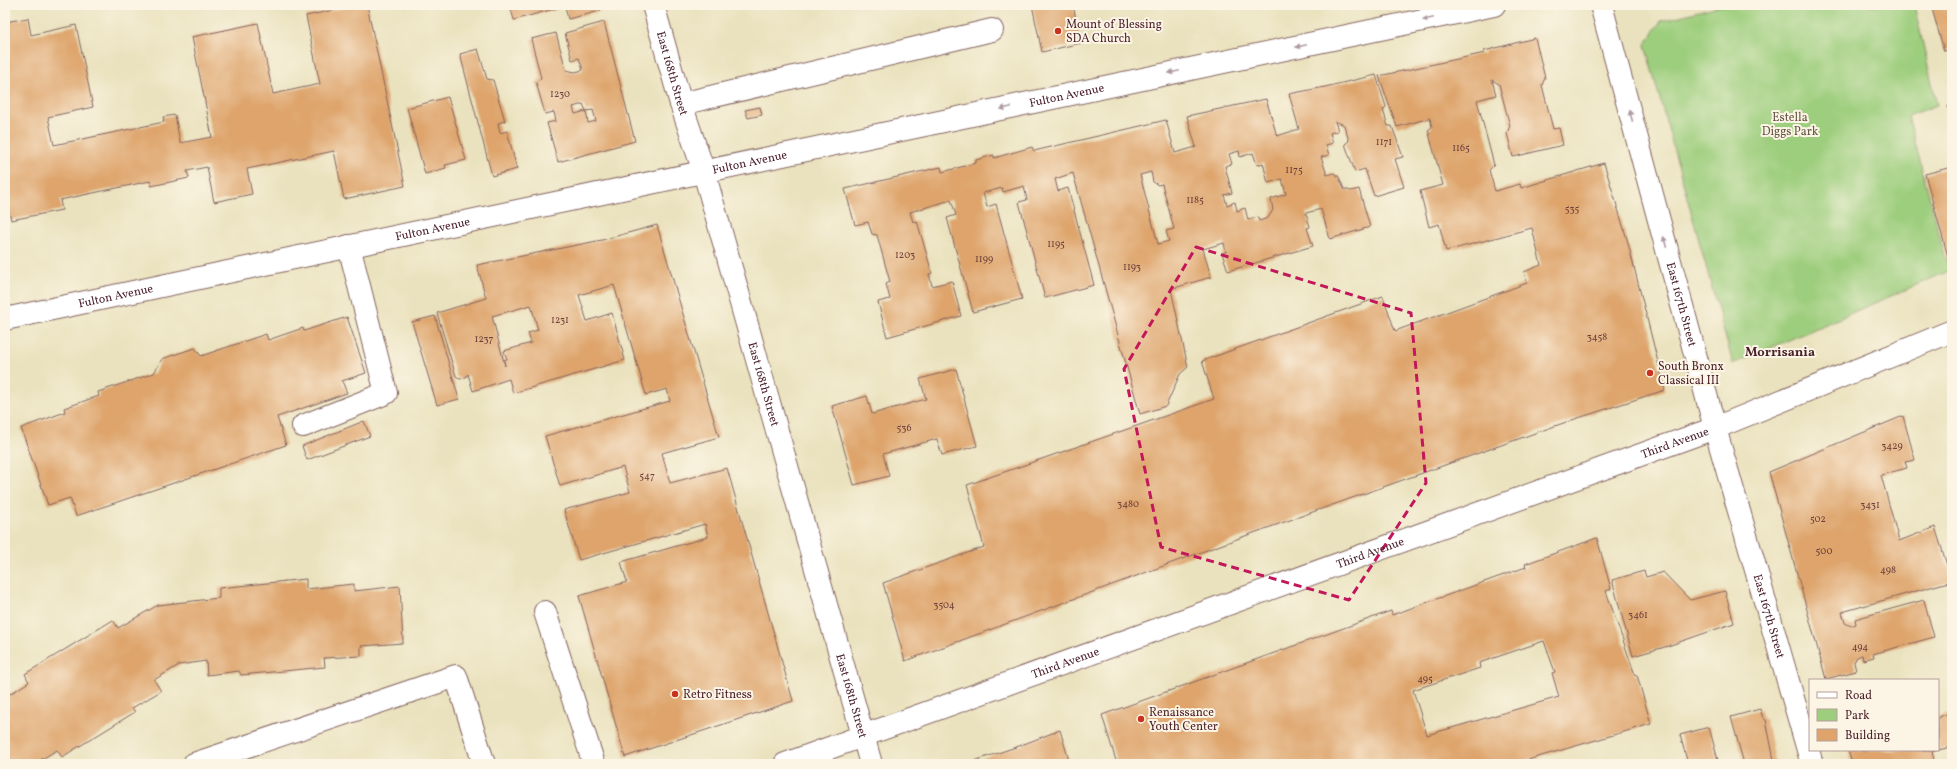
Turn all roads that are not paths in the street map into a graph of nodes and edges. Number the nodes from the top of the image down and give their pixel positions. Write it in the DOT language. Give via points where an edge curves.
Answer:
graph roads {
  1 [pos="653,5"];
  2 [pos="1494,5"];
  3 [pos="1600,5"];
  4 [pos="992,30"];
  5 [pos="681,104"];
  6 [pos="704,172"];
  7 [pos="349,246"];
  8 [pos="5,319"];
  9 [pos="1952,331"];
  10 [pos="303,426"];
  11 [pos="1715,428"];
  12 [pos="545,612"];
  13 [pos="864,737"];
  14 [pos="481,763"];
  15 [pos="194,764"];
  16 [pos="594,764"];
  17 [pos="785,764"];
  18 [pos="871,764"];
  19 [pos="1812,764"];
  1 -- 5 [label="street, East 168th Street"];
  2 -- 6 [label="street, Fulton Avenue, one-way"];
  11 -- 3 [label="street, East 167th Street, one-way"];
  4 -- 5 [label="street"];
  5 -- 6 [label="street, East 168th Street"];
  6 -- 7 [label="street, Fulton Avenue"];
  6 -- 13 [label="street, East 168th Street"];
  7 -- 8 [label="street, Fulton Avenue"];
  7 -- 10 [label="street" via="386,393"];
  9 -- 11 [label="street, Third Avenue"];
  11 -- 13 [label="street, Third Avenue"];
  11 -- 19 [label="street, East 167th Street"];
  12 -- 16 [label="street"];
  13 -- 17 [label="street, Third Avenue"];
  13 -- 18 [label="street, East 168th Street"];
  14 -- 15 [label="street" via="456,676"];
}
